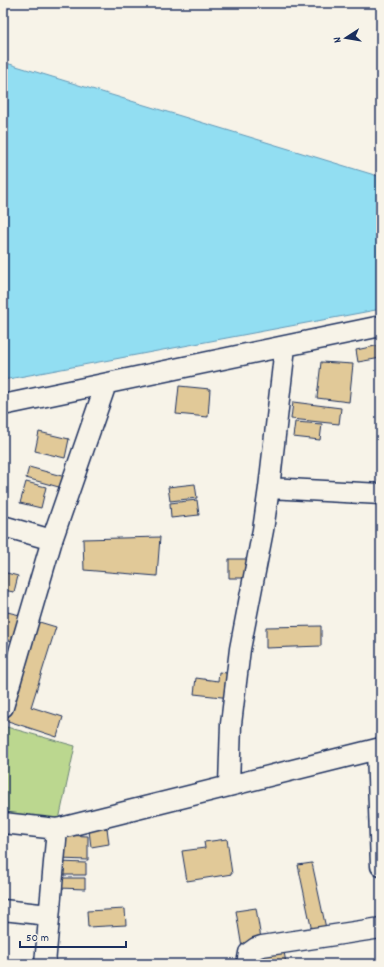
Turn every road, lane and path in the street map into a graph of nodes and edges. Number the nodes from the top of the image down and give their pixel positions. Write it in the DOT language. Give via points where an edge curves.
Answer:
graph roads {
  1 [pos="381,326"];
  2 [pos="285,347"];
  3 [pos="106,384"];
  4 [pos="3,405"];
  5 [pos="269,488"];
  6 [pos="381,494"];
  7 [pos="3,526"];
  8 [pos="52,540"];
  9 [pos="3,707"];
  10 [pos="379,749"];
  11 [pos="229,785"];
  12 [pos="3,823"];
  13 [pos="56,829"];
  14 [pos="381,866"];
  15 [pos="3,910"];
  16 [pos="49,915"];
  17 [pos="381,928"];
  18 [pos="45,964"];
  19 [pos="247,964"];
  1 -- 2 [label="street"];
  2 -- 3 [label="street"];
  2 -- 5 [label="street"];
  3 -- 4 [label="street"];
  3 -- 8 [label="street"];
  5 -- 6 [label="street"];
  5 -- 11 [label="street" via="240,649 231,724"];
  7 -- 8 [label="street"];
  8 -- 9 [label="street"];
  10 -- 11 [label="street"];
  10 -- 14 [label="street"];
  11 -- 13 [label="street"];
  12 -- 13 [label="street"];
  13 -- 16 [label="street"];
  15 -- 16 [label="street"];
  16 -- 18 [label="street"];
  17 -- 19 [label="street" via="262,946 249,953"];
}
